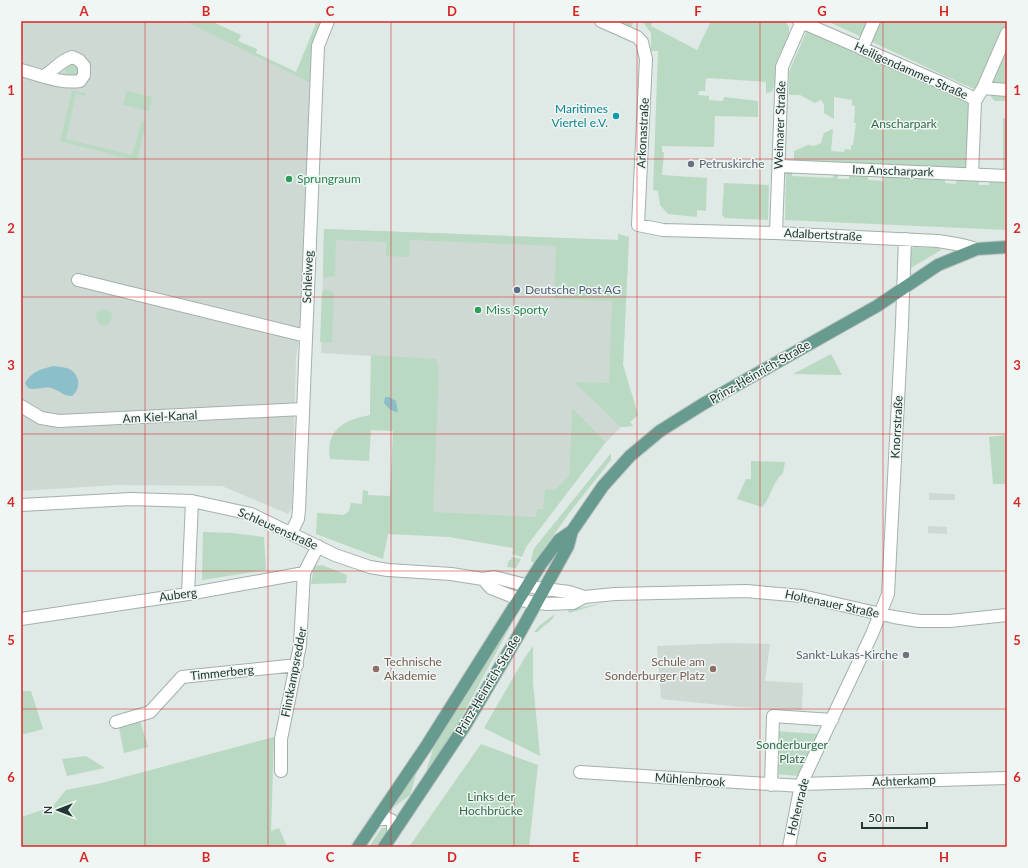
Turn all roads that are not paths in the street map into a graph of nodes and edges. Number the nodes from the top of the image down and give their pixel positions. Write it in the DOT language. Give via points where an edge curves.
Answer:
graph roads {
  1 [pos="328,21"];
  2 [pos="602,21"];
  3 [pos="801,21"];
  4 [pos="874,21"];
  5 [pos="1007,33"];
  6 [pos="862,49"];
  7 [pos="21,70"];
  8 [pos="44,76"];
  9 [pos="983,88"];
  10 [pos="1007,90"];
  11 [pos="975,101"];
  12 [pos="779,166"];
  13 [pos="972,174"];
  14 [pos="1007,176"];
  15 [pos="638,225"];
  16 [pos="776,233"];
  17 [pos="905,239"];
  18 [pos="1007,247"];
  19 [pos="977,249"];
  20 [pos="78,280"];
  21 [pos="903,287"];
  22 [pos="306,336"];
  23 [pos="21,406"];
  24 [pos="303,409"];
  25 [pos="192,501"];
  26 [pos="21,505"];
  27 [pos="572,531"];
  28 [pos="291,533"];
  29 [pos="318,546"];
  30 [pos="304,573"];
  31 [pos="483,579"];
  32 [pos="528,586"];
  33 [pos="544,589"];
  34 [pos="188,594"];
  35 [pos="584,597"];
  36 [pos="520,599"];
  37 [pos="536,603"];
  38 [pos="880,614"];
  39 [pos="1007,615"];
  40 [pos="21,619"];
  41 [pos="297,665"];
  42 [pos="832,720"];
  43 [pos="116,722"];
  44 [pos="281,771"];
  45 [pos="580,772"];
  46 [pos="1007,778"];
  47 [pos="771,785"];
  48 [pos="801,785"];
  49 [pos="376,820"];
  50 [pos="393,833"];
  51 [pos="358,847"];
  52 [pos="384,847"];
  53 [pos="789,847"];
  1 -- 22 [label="street, Schleiweg" via="318,46"];
  2 -- 15 [label="street, Arkonastraße" via="642,42 646,59"];
  3 -- 6 [label="street, Heiligendammer Straße"];
  3 -- 12 [label="street, Weimarer Straße" via="782,67"];
  4 -- 6 [label="street"];
  5 -- 9 [label="street"];
  6 -- 11 [label="street, Heiligendammer Straße"];
  7 -- 8 [label="street"];
  8 -- 8 [label="street" via="52,72 61,60 72,57 84,66 87,76 80,81 72,82"];
  9 -- 10 [label="street"];
  9 -- 11 [label="street"];
  11 -- 13 [label="street, Heiligendammer Straße"];
  12 -- 13 [label="street, Im Anscharpark"];
  12 -- 16 [label="street, Weimarer Straße"];
  13 -- 14 [label="street, Im Anscharpark"];
  15 -- 16 [label="street, Adalbertstraße" via="663,230"];
  16 -- 17 [label="street, Adalbertstraße"];
  17 -- 19 [label="street, Adalbertstraße"];
  17 -- 21 [label="street, Knorrstraße"];
  18 -- 19 [label="main road, Adalbertstraße"];
  19 -- 21 [label="main road, Prinz-Heinrich-Straße" via="938,265"];
  20 -- 22 [label="street"];
  21 -- 27 [label="main road, Prinz-Heinrich-Straße" via="877,306 716,396 651,437 614,473"];
  21 -- 38 [label="street, Knorrstraße" via="888,594"];
  22 -- 24 [label="street, Schleiweg"];
  23 -- 24 [label="street, Am Kiel-Kanal" via="41,418 58,421"];
  24 -- 28 [label="street, Schleiweg" via="299,510 298,519"];
  25 -- 26 [label="street, Schleusenstraße" via="131,499"];
  25 -- 28 [label="street, Schleusenstraße" via="251,514"];
  25 -- 34 [label="street"];
  27 -- 32 [label="main road, Prinz-Heinrich-Straße" via="559,540"];
  27 -- 33 [label="main road, Prinz-Heinrich-Straße" via="568,546"];
  28 -- 29 [label="street, Schleusenstraße"];
  29 -- 30 [label="street"];
  29 -- 31 [label="street, Schleusenstraße" via="349,561 382,569"];
  30 -- 34 [label="street, Auberg"];
  30 -- 41 [label="street, Flintkampsredder" via="303,624"];
  31 -- 32 [label="street, Schleusenstraße" via="494,577"];
  31 -- 36 [label="street, Schleusenstraße" via="491,588"];
  32 -- 33 [label="street, Holtenauer Straße"];
  32 -- 36 [label="main road, Prinz-Heinrich-Straße"];
  33 -- 35 [label="street, Holtenauer Straße"];
  33 -- 37 [label="main road, Prinz-Heinrich-Straße"];
  34 -- 40 [label="street, Auberg"];
  35 -- 37 [label="street, Holtenauer Straße" via="573,603"];
  35 -- 38 [label="street, Holtenauer Straße" via="721,591 776,593 802,596"];
  36 -- 37 [label="street, Holtenauer Straße"];
  36 -- 49 [label="main road, Prinz-Heinrich-Straße"];
  37 -- 50 [label="main road, Prinz-Heinrich-Straße" via="466,724"];
  38 -- 39 [label="street, Holtenauer Straße" via="940,622"];
  38 -- 42 [label="street, Hohenrade"];
  41 -- 43 [label="street, Timmerberg" via="182,677 150,712"];
  41 -- 44 [label="street, Flintkampsredder" via="281,740"];
  42 -- 47 [label="street" via="773,716"];
  42 -- 48 [label="street, Hohenrade"];
  45 -- 47 [label="street, Mühlenbrook"];
  46 -- 48 [label="street, Achterkamp"];
  47 -- 48 [label="street, Mühlenbrook"];
  48 -- 53 [label="street, Hohenrade"];
  49 -- 50 [label="street" via="391,820"];
  49 -- 51 [label="main road, Prinz-Heinrich-Straße"];
  50 -- 52 [label="main road, Prinz-Heinrich-Straße"];
}
